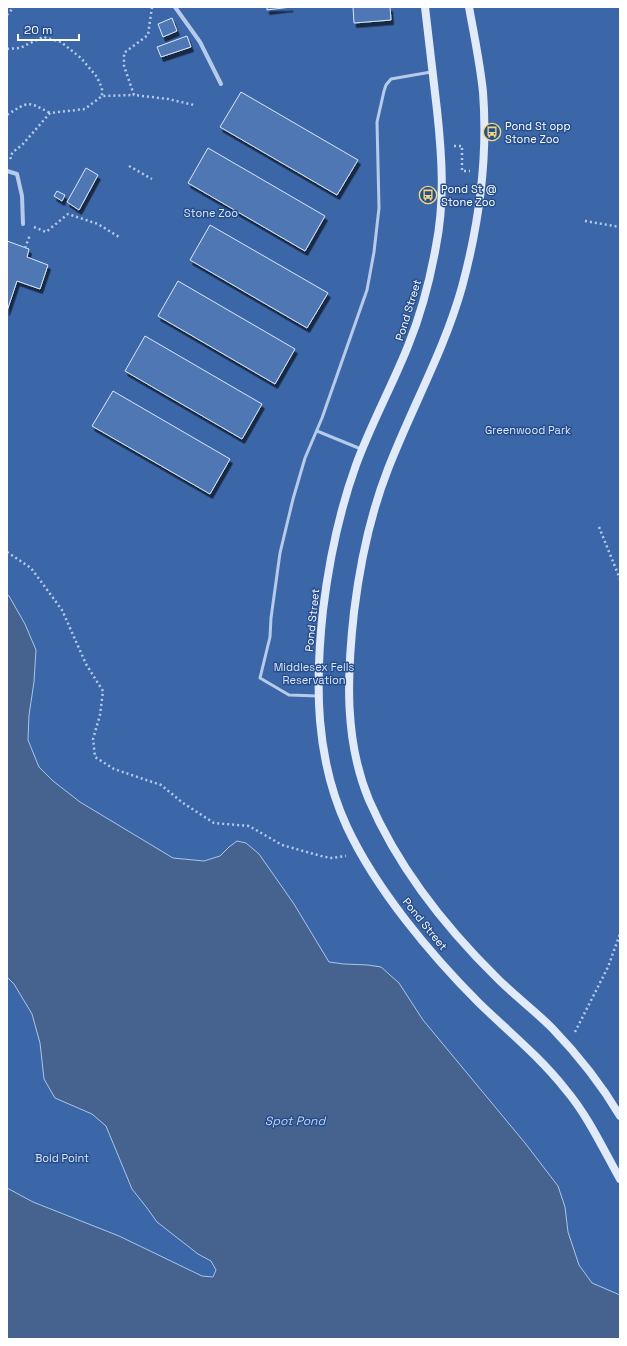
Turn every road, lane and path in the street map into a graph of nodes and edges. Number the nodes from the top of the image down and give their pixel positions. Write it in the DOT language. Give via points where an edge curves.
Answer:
graph roads {
  1 [pos="14,7"];
  2 [pos="152,7"];
  3 [pos="175,7"];
  4 [pos="425,7"];
  5 [pos="469,7"];
  6 [pos="7,15"];
  7 [pos="7,49"];
  8 [pos="433,72"];
  9 [pos="221,84"];
  10 [pos="134,94"];
  11 [pos="102,96"];
  12 [pos="194,105"];
  13 [pos="50,113"];
  14 [pos="7,115"];
  15 [pos="453,146"];
  16 [pos="129,166"];
  17 [pos="7,171"];
  18 [pos="470,171"];
  19 [pos="17,174"];
  20 [pos="152,179"];
  21 [pos="585,221"];
  22 [pos="23,224"];
  23 [pos="32,227"];
  24 [pos="620,227"];
  25 [pos="119,237"];
  26 [pos="25,248"];
  27 [pos="317,431"];
  28 [pos="362,449"];
  29 [pos="599,527"];
  30 [pos="7,552"];
  31 [pos="620,579"];
  32 [pos="318,696"];
  33 [pos="361,853"];
  34 [pos="620,934"];
  35 [pos="568,1045"];
  36 [pos="620,1116"];
  37 [pos="620,1179"];
  1 -- 6 [label="path"];
  2 -- 10 [label="path" via="148,35 124,53 124,66"];
  3 -- 9 [label="street" via="200,42"];
  4 -- 8 [label="main road, Pond Street"];
  5 -- 35 [label="main road, Pond Street" via="481,73 484,114 483,171 477,222 451,322 394,452 370,528 359,575 352,631 350,716 355,756 365,789 385,833 405,866 435,908 498,980"];
  7 -- 11 [label="path" via="20,48 43,37 61,42 97,77 102,88"];
  8 -- 27 [label="lane" via="391,79 384,91 377,122 379,208 367,290"];
  8 -- 28 [label="main road, Pond Street" via="442,171 437,244 424,302 413,335"];
  10 -- 11 [label="path"];
  10 -- 12 [label="path"];
  11 -- 13 [label="path" via="85,109"];
  13 -- 14 [label="path" via="32,104 24,105"];
  13 -- 19 [label="path" via="13,152 10,158"];
  15 -- 18 [label="path" via="462,146 462,171"];
  16 -- 20 [label="path"];
  17 -- 19 [label="street"];
  19 -- 22 [label="street" via="22,196"];
  21 -- 24 [label="path"];
  22 -- 23 [label="path"];
  23 -- 25 [label="path" via="46,232 68,214 98,224"];
  23 -- 26 [label="path"];
  27 -- 28 [label="lane"];
  27 -- 32 [label="lane" via="305,458 284,532 270,637 260,678 289,695"];
  28 -- 32 [label="main road, Pond Street" via="348,489 331,556 319,649"];
  29 -- 31 [label="path"];
  30 -- 33 [label="path" via="31,568 62,610 86,664 103,691 93,739 95,757 114,769 161,785 214,823 249,826 282,845 321,856 331,858"];
  32 -- 33 [label="main road, Pond Street" via="321,733 330,780 345,822"];
  33 -- 37 [label="main road, Pond Street" via="395,904 451,974 530,1050 569,1093"];
  34 -- 35 [label="path" via="608,967"];
  35 -- 36 [label="main road, Pond Street"];
}
